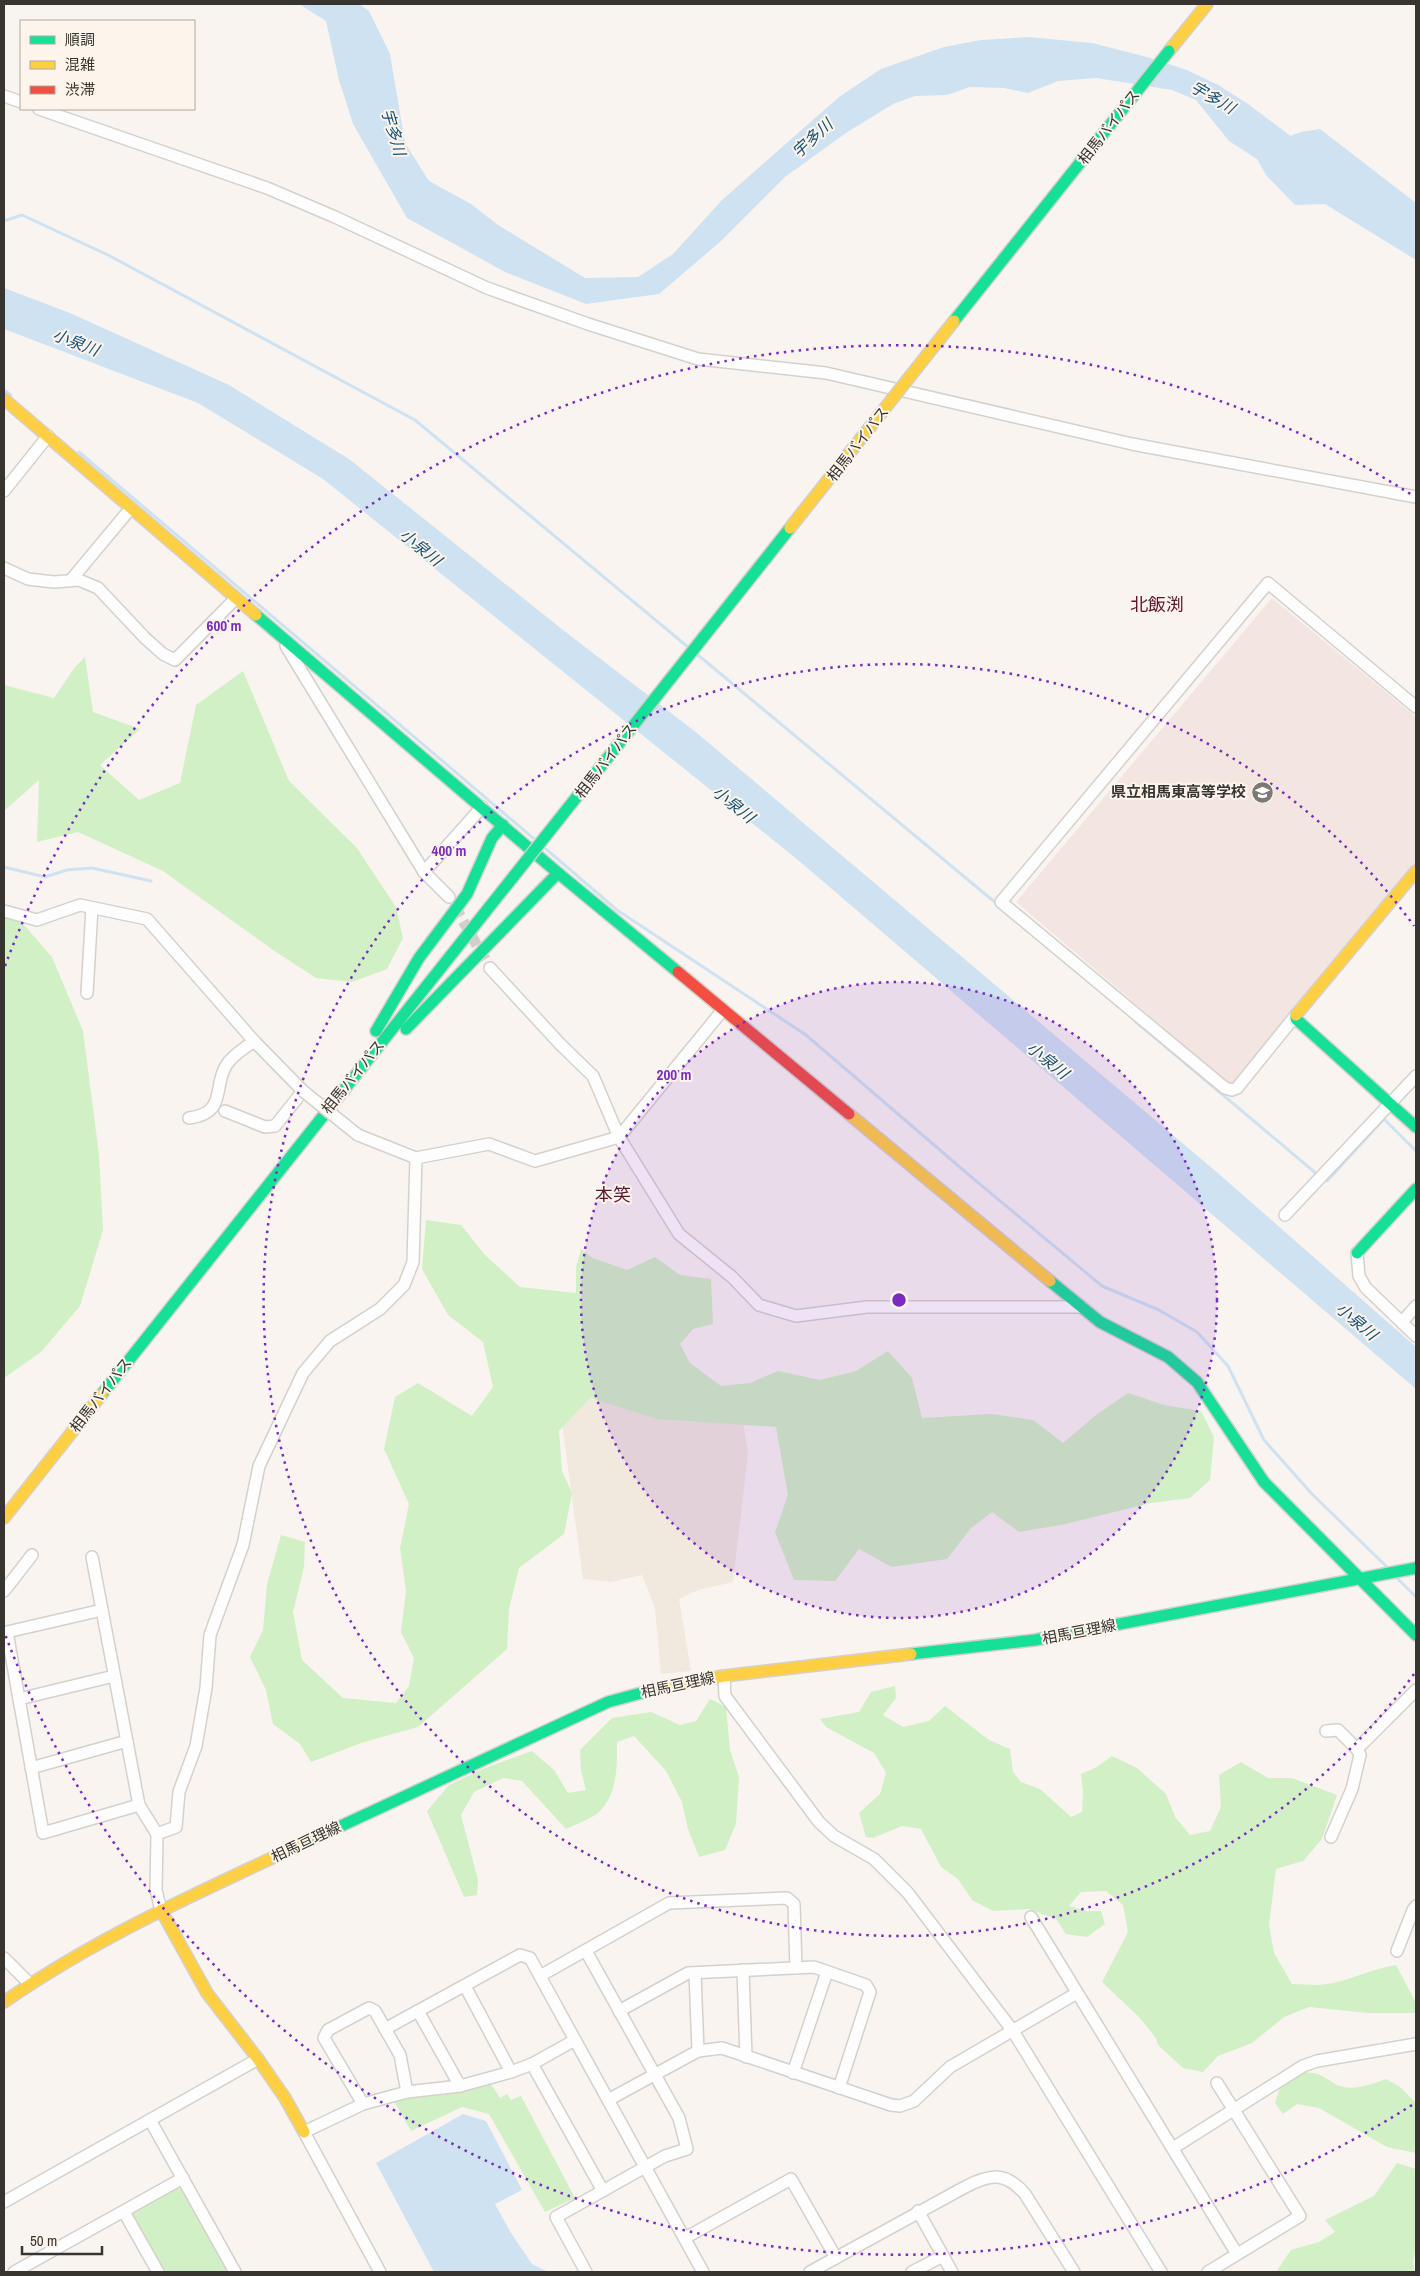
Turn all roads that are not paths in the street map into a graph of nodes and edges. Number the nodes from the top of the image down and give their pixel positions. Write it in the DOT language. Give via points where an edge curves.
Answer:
graph roads {
  1 [pos="1207,4"];
  2 [pos="4,96"];
  3 [pos="20,102"];
  4 [pos="42,110"];
  5 [pos="4,399"];
  6 [pos="48,436"];
  7 [pos="4,491"];
  8 [pos="1416,497"];
  9 [pos="130,508"];
  10 [pos="4,568"];
  11 [pos="71,580"];
  12 [pos="236,598"];
  13 [pos="281,638"];
  14 [pos="1416,707"];
  15 [pos="482,808"];
  16 [pos="503,826"];
  17 [pos="424,872"];
  18 [pos="1416,872"];
  19 [pos="558,873"];
  20 [pos="449,897"];
  21 [pos="92,908"];
  22 [pos="4,911"];
  23 [pos="490,968"];
  24 [pos="87,993"];
  25 [pos="722,1010"];
  26 [pos="1296,1014"];
  27 [pos="254,1041"];
  28 [pos="1416,1076"];
  29 [pos="304,1091"];
  30 [pos="336,1098"];
  31 [pos="1390,1103"];
  32 [pos="225,1110"];
  33 [pos="188,1118"];
  34 [pos="1416,1127"];
  35 [pos="619,1137"];
  36 [pos="416,1158"];
  37 [pos="1416,1189"];
  38 [pos="1285,1215"];
  39 [pos="1357,1252"];
  40 [pos="1416,1306"];
  41 [pos="1082,1308"];
  42 [pos="1402,1322"];
  43 [pos="1416,1336"];
  44 [pos="4,1518"];
  45 [pos="32,1555"];
  46 [pos="92,1558"];
  47 [pos="1416,1568"];
  48 [pos="1361,1579"];
  49 [pos="4,1591"];
  50 [pos="102,1610"];
  51 [pos="6,1632"];
  52 [pos="1416,1635"];
  53 [pos="114,1676"];
  54 [pos="724,1676"];
  55 [pos="1416,1690"];
  56 [pos="19,1699"];
  57 [pos="1326,1731"];
  58 [pos="127,1741"];
  59 [pos="1357,1749"];
  60 [pos="31,1768"];
  61 [pos="139,1805"];
  62 [pos="157,1834"];
  63 [pos="1331,1837"];
  64 [pos="1416,1906"];
  65 [pos="161,1910"];
  66 [pos="1031,1917"];
  67 [pos="586,1950"];
  68 [pos="1397,1951"];
  69 [pos="4,1958"];
  70 [pos="796,1968"];
  71 [pos="743,1970"];
  72 [pos="827,1972"];
  73 [pos="695,1973"];
  74 [pos="540,1976"];
  75 [pos="30,1984"];
  76 [pos="465,1986"];
  77 [pos="1077,1993"];
  78 [pos="4,2002"];
  79 [pos="418,2011"];
  80 [pos="619,2011"];
  81 [pos="385,2029"];
  82 [pos="1013,2031"];
  83 [pos="575,2040"];
  84 [pos="1416,2044"];
  85 [pos="698,2051"];
  86 [pos="746,2057"];
  87 [pos="258,2059"];
  88 [pos="532,2064"];
  89 [pos="511,2072"];
  90 [pos="793,2072"];
  91 [pos="654,2075"];
  92 [pos="1218,2083"];
  93 [pos="460,2086"];
  94 [pos="839,2088"];
  95 [pos="407,2092"];
  96 [pos="608,2100"];
  97 [pos="363,2104"];
  98 [pos="1235,2110"];
  99 [pos="150,2120"];
  100 [pos="304,2132"];
  101 [pos="1173,2148"];
  102 [pos="646,2167"];
  103 [pos="183,2178"];
  104 [pos="603,2191"];
  105 [pos="4,2202"];
  106 [pos="918,2211"];
  107 [pos="124,2212"];
  108 [pos="685,2238"];
  109 [pos="1237,2254"];
  110 [pos="942,2256"];
  111 [pos="836,2258"];
  112 [pos="14,2272"];
  113 [pos="158,2272"];
  114 [pos="235,2272"];
  115 [pos="380,2272"];
  116 [pos="586,2272"];
  117 [pos="704,2272"];
  118 [pos="810,2272"];
  119 [pos="912,2272"];
  120 [pos="952,2272"];
  121 [pos="1074,2272"];
  122 [pos="1160,2272"];
  123 [pos="1208,2272"];
  1 -- 30 [label="main road, 相馬バイパス, bridge"];
  2 -- 3 [label="street"];
  4 -- 8 [label="street" via="267,188 487,288 698,359 826,374 1132,444"];
  5 -- 6 [label="main road"];
  6 -- 7 [label="street"];
  6 -- 9 [label="main road"];
  9 -- 11 [label="street"];
  9 -- 12 [label="main road"];
  10 -- 11 [label="street" via="28,579"];
  11 -- 12 [label="street" via="98,588 145,638 175,660"];
  12 -- 13 [label="main road"];
  13 -- 15 [label="main road"];
  13 -- 17 [label="street"];
  14 -- 26 [label="street" via="1268,583 1002,902 1225,1088 1237,1088"];
  15 -- 16 [label="main road"];
  15 -- 17 [label="street"];
  16 -- 19 [label="main road"];
  16 -- 30 [label="main road" via="492,838 467,894 419,958"];
  17 -- 20 [label="street"];
  18 -- 26 [label="main road"];
  19 -- 25 [label="main road"];
  19 -- 30 [label="main road"];
  21 -- 22 [label="street" via="80,905 37,920"];
  21 -- 24 [label="street"];
  21 -- 27 [label="street" via="147,919"];
  23 -- 35 [label="street" via="594,1076"];
  25 -- 35 [label="street"];
  25 -- 41 [label="main road"];
  26 -- 31 [label="main road" via="1296,1019"];
  27 -- 29 [label="street"];
  27 -- 33 [label="street" via="226,1065 212,1108 203,1116"];
  28 -- 31 [label="street"];
  29 -- 32 [label="street" via="275,1126 265,1127"];
  29 -- 36 [label="street, bridge" via="358,1135"];
  30 -- 44 [label="main road, 相馬バイパス"];
  31 -- 34 [label="main road"];
  31 -- 38 [label="street"];
  35 -- 36 [label="street" via="535,1161 489,1144"];
  35 -- 41 [label="street" via="679,1234 732,1277 759,1305 796,1316 867,1308"];
  36 -- 62 [label="street" via="413,1262 404,1285 380,1309 330,1341 302,1373 259,1466 243,1545 210,1635 198,1736 179,1792 176,1827"];
  37 -- 39 [label="main road"];
  39 -- 42 [label="street" via="1359,1276 1366,1288"];
  40 -- 42 [label="street"];
  41 -- 48 [label="main road" via="1100,1322 1168,1357 1197,1382 1264,1482"];
  42 -- 43 [label="street"];
  45 -- 49 [label="street"];
  46 -- 50 [label="street"];
  47 -- 48 [label="main road, 相馬亘理線"];
  48 -- 52 [label="main road"];
  48 -- 54 [label="main road, 相馬亘理線" via="1034,1640"];
  50 -- 51 [label="street"];
  50 -- 53 [label="street"];
  51 -- 56 [label="street"];
  53 -- 56 [label="street"];
  53 -- 58 [label="street"];
  54 -- 65 [label="main road, 相馬亘理線" via="654,1688 608,1702"];
  54 -- 82 [label="street" via="725,1696 819,1822 834,1836 874,1859 908,1893"];
  55 -- 59 [label="street"];
  56 -- 60 [label="street"];
  57 -- 59 [label="street" via="1338,1730"];
  58 -- 60 [label="street"];
  58 -- 61 [label="street"];
  59 -- 63 [label="street" via="1360,1755 1352,1789"];
  60 -- 61 [label="street" via="42,1833"];
  61 -- 62 [label="street"];
  62 -- 65 [label="street" via="156,1890"];
  64 -- 68 [label="street"];
  65 -- 75 [label="main road, 相馬亘理線"];
  65 -- 87 [label="main road" via="207,1993"];
  66 -- 77 [label="street"];
  67 -- 70 [label="street" via="669,1903 787,1898 794,1904"];
  67 -- 74 [label="street"];
  67 -- 80 [label="street"];
  69 -- 75 [label="street"];
  70 -- 71 [label="street"];
  70 -- 72 [label="street" via="814,1967"];
  71 -- 73 [label="street"];
  71 -- 86 [label="street"];
  72 -- 90 [label="street"];
  72 -- 94 [label="street" via="866,1985 870,1992"];
  73 -- 80 [label="street" via="688,1973"];
  73 -- 85 [label="street"];
  74 -- 76 [label="street" via="530,1958 520,1955"];
  74 -- 83 [label="street"];
  75 -- 78 [label="main road, 相馬亘理線"];
  76 -- 79 [label="street"];
  76 -- 89 [label="street"];
  77 -- 82 [label="street"];
  77 -- 101 [label="street"];
  79 -- 81 [label="street"];
  79 -- 93 [label="street"];
  80 -- 91 [label="street"];
  81 -- 95 [label="street" via="400,2055"];
  81 -- 97 [label="street" via="376,2011 369,2008 328,2030 324,2038"];
  82 -- 94 [label="street" via="950,2067 908,2104 891,2105"];
  82 -- 122 [label="street"];
  83 -- 88 [label="street"];
  83 -- 96 [label="street"];
  84 -- 98 [label="street" via="1303,2066"];
  85 -- 86 [label="street" via="722,2048"];
  85 -- 91 [label="street"];
  86 -- 90 [label="street"];
  87 -- 99 [label="street"];
  87 -- 100 [label="main road"];
  88 -- 89 [label="street"];
  88 -- 104 [label="street"];
  89 -- 93 [label="street"];
  90 -- 94 [label="street"];
  91 -- 96 [label="street"];
  91 -- 102 [label="street" via="679,2118 687,2149"];
  92 -- 98 [label="street"];
  93 -- 95 [label="street"];
  95 -- 97 [label="street"];
  96 -- 102 [label="street"];
  97 -- 100 [label="street"];
  98 -- 101 [label="street"];
  98 -- 109 [label="street" via="1300,2216"];
  99 -- 103 [label="street"];
  99 -- 105 [label="street"];
  100 -- 115 [label="street"];
  101 -- 109 [label="street"];
  102 -- 104 [label="street"];
  102 -- 108 [label="street"];
  103 -- 107 [label="street"];
  103 -- 114 [label="street"];
  104 -- 116 [label="street" via="556,2217"];
  106 -- 110 [label="street"];
  106 -- 111 [label="street"];
  106 -- 121 [label="street" via="981,2178 1005,2178 1025,2194"];
  107 -- 112 [label="street"];
  107 -- 113 [label="street"];
  108 -- 111 [label="street" via="791,2179"];
  108 -- 117 [label="street"];
  109 -- 123 [label="street"];
  110 -- 119 [label="street"];
  110 -- 120 [label="street"];
  111 -- 118 [label="street"];
}
